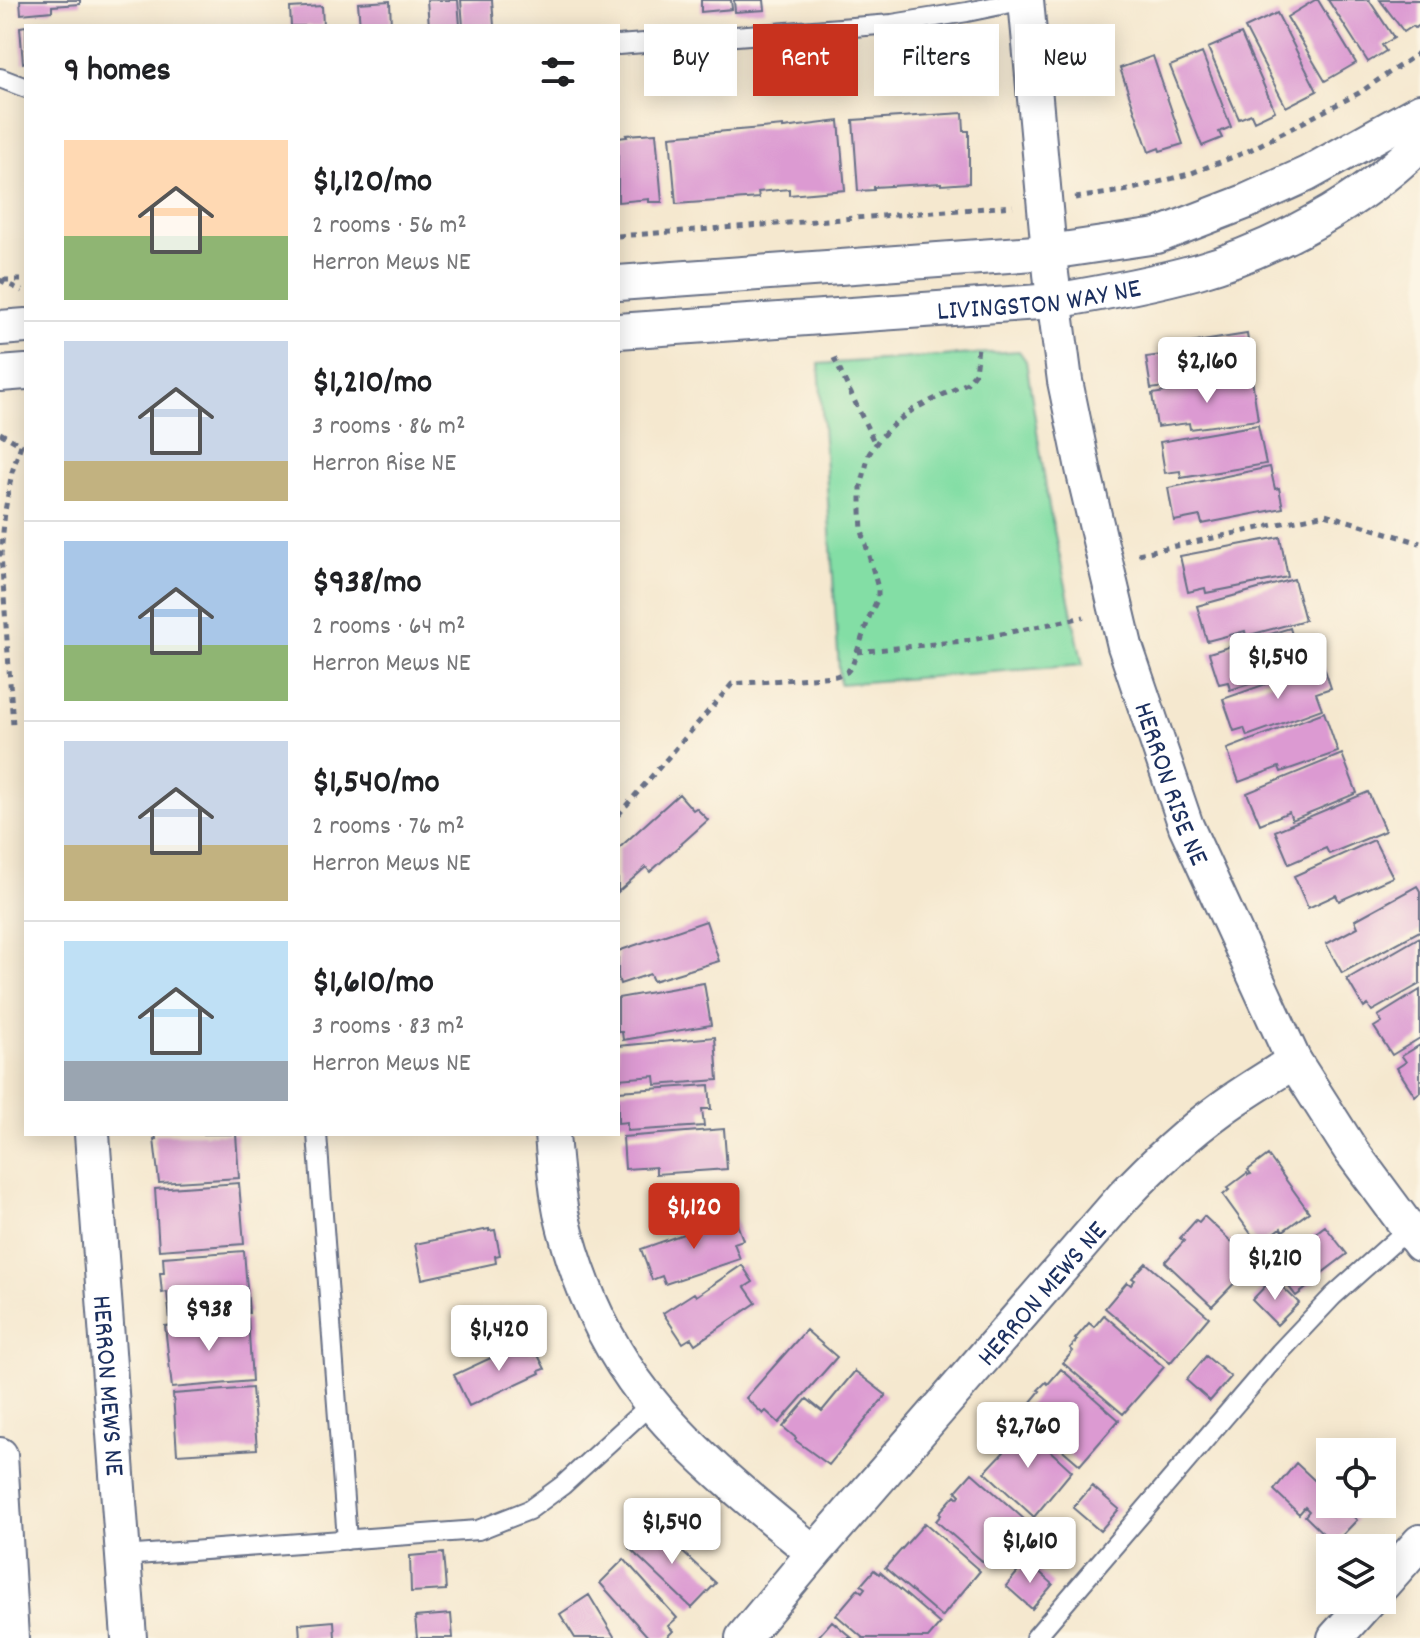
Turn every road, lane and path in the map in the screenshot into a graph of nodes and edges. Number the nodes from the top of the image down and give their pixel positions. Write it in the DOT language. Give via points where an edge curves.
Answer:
graph roads {
  1 [pos="1025,0"];
  2 [pos="620,45"];
  3 [pos="0,78"];
  4 [pos="24,87"];
  5 [pos="1420,111"];
  6 [pos="1420,144"];
  7 [pos="1051,276"];
  8 [pos="0,280"];
  9 [pos="24,280"];
  10 [pos="620,283"];
  11 [pos="24,292"];
  12 [pos="24,326"];
  13 [pos="0,328"];
  14 [pos="620,331"];
  15 [pos="978,347"];
  16 [pos="834,358"];
  17 [pos="24,372"];
  18 [pos="0,374"];
  19 [pos="0,433"];
  20 [pos="24,441"];
  21 [pos="21,445"];
  22 [pos="875,445"];
  23 [pos="1420,543"];
  24 [pos="1105,561"];
  25 [pos="1117,610"];
  26 [pos="857,652"];
  27 [pos="13,725"];
  28 [pos="620,813"];
  29 [pos="1294,1061"];
  30 [pos="92,1136"];
  31 [pos="317,1136"];
  32 [pos="552,1136"];
  33 [pos="1414,1237"];
  34 [pos="652,1403"];
  35 [pos="0,1455"];
  36 [pos="347,1540"];
  37 [pos="1420,1542"];
  38 [pos="814,1553"];
  39 [pos="123,1556"];
  40 [pos="1396,1569"];
  41 [pos="1356,1614"];
  42 [pos="11,1638"];
  43 [pos="129,1638"];
  44 [pos="743,1638"];
  45 [pos="1035,1638"];
  46 [pos="1335,1638"];
  1 -- 2 [label="lane" via="892,24"];
  1 -- 7 [label="street, HERRON RISE NE"];
  3 -- 4 [label="lane"];
  5 -- 7 [label="street, LIVINGSTON WAY NE" via="1245,202"];
  6 -- 7 [label="street, LIVINGSTON WAY NE" via="1345,203 1242,256 1104,293"];
  7 -- 10 [label="street, LIVINGSTON WAY NE"];
  7 -- 14 [label="street, LIVINGSTON WAY NE"];
  7 -- 24 [label="street, HERRON RISE NE" via="1065,381"];
  8 -- 9 [label="path"];
  8 -- 11 [label="path"];
  12 -- 13 [label="street"];
  15 -- 22 [label="path" via="975,373 967,383 914,409"];
  16 -- 22 [label="path"];
  17 -- 18 [label="street"];
  19 -- 21 [label="path"];
  20 -- 21 [label="path"];
  21 -- 27 [label="path" via="1,554"];
  22 -- 26 [label="path" via="865,468 861,511 878,598"];
  23 -- 24 [label="path" via="1325,514"];
  24 -- 25 [label="street, HERRON RISE NE"];
  25 -- 26 [label="path" via="972,640"];
  25 -- 29 [label="street, HERRON RISE NE" via="1186,826"];
  26 -- 28 [label="path" via="847,672 836,676 732,684"];
  29 -- 33 [label="street, HERRON RISE NE"];
  29 -- 38 [label="street, HERRON MEWS NE" via="1221,1109 1155,1163"];
  30 -- 39 [label="street, HERRON MEWS NE"];
  31 -- 36 [label="lane"];
  32 -- 34 [label="street" via="561,1212 576,1266 595,1315"];
  33 -- 45 [label="lane" via="1333,1296 1280,1352"];
  34 -- 36 [label="lane" via="529,1510 478,1530"];
  34 -- 38 [label="street" via="727,1481"];
  35 -- 42 [label="street"];
  36 -- 39 [label="lane"];
  37 -- 40 [label="street"];
  38 -- 44 [label="street, HERRON MEWS NE"];
  39 -- 43 [label="street, HERRON MEWS NE"];
  41 -- 46 [label="street"];
}
